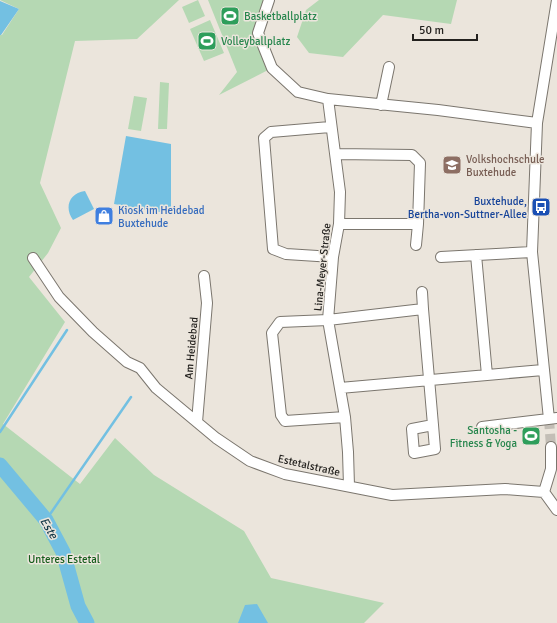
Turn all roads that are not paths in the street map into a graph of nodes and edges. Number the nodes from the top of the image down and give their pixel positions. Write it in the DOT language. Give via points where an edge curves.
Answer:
graph roads {
  1 [pos="269,0"];
  2 [pos="557,0"];
  3 [pos="389,67"];
  4 [pos="328,99"];
  5 [pos="381,105"];
  6 [pos="537,123"];
  7 [pos="330,127"];
  8 [pos="337,154"];
  9 [pos="339,224"];
  10 [pos="418,224"];
  11 [pos="416,245"];
  12 [pos="532,252"];
  13 [pos="476,255"];
  14 [pos="333,257"];
  15 [pos="440,257"];
  16 [pos="33,258"];
  17 [pos="204,276"];
  18 [pos="422,292"];
  19 [pos="423,309"];
  20 [pos="328,320"];
  21 [pos="543,370"];
  22 [pos="487,375"];
  23 [pos="429,381"];
  24 [pos="340,388"];
  25 [pos="345,417"];
  26 [pos="553,419"];
  27 [pos="197,422"];
  28 [pos="433,425"];
  29 [pos="482,426"];
  30 [pos="550,447"];
  31 [pos="349,486"];
  32 [pos="544,492"];
  33 [pos="557,510"];
  1 -- 4 [label="street" via="258,33 272,68 298,92"];
  2 -- 6 [label="street"];
  3 -- 5 [label="street"];
  4 -- 5 [label="street"];
  4 -- 7 [label="street, Lina-Meyer-Straße"];
  5 -- 6 [label="street"];
  6 -- 12 [label="street"];
  7 -- 8 [label="street, Lina-Meyer-Straße"];
  7 -- 14 [label="street" via="271,132 264,138 273,249 286,254"];
  8 -- 9 [label="street, Lina-Meyer-Straße"];
  8 -- 10 [label="street" via="412,155 420,164"];
  9 -- 10 [label="street"];
  9 -- 14 [label="street, Lina-Meyer-Straße"];
  10 -- 11 [label="street"];
  12 -- 13 [label="street"];
  12 -- 21 [label="street"];
  13 -- 15 [label="street"];
  13 -- 22 [label="street"];
  14 -- 20 [label="street, Lina-Meyer-Straße"];
  16 -- 27 [label="street, Estetalstraße" via="59,297 93,332 127,362 140,368 156,388"];
  17 -- 27 [label="street, Am Heidebad" via="207,303"];
  18 -- 19 [label="street"];
  19 -- 20 [label="street"];
  19 -- 23 [label="street"];
  20 -- 24 [label="street, Lina-Meyer-Straße"];
  20 -- 25 [label="street" via="280,322 272,333 281,415 285,421"];
  21 -- 22 [label="street"];
  21 -- 26 [label="street"];
  22 -- 23 [label="street"];
  23 -- 24 [label="street"];
  23 -- 28 [label="street"];
  24 -- 25 [label="street, Lina-Meyer-Straße"];
  25 -- 31 [label="street, Lina-Meyer-Straße"];
  26 -- 29 [label="street"];
  27 -- 31 [label="street, Estetalstraße" via="250,461 285,474"];
  30 -- 32 [label="street" via="551,469"];
  31 -- 32 [label="street, Estetalstraße" via="392,496 505,489"];
  32 -- 33 [label="street"];
}
